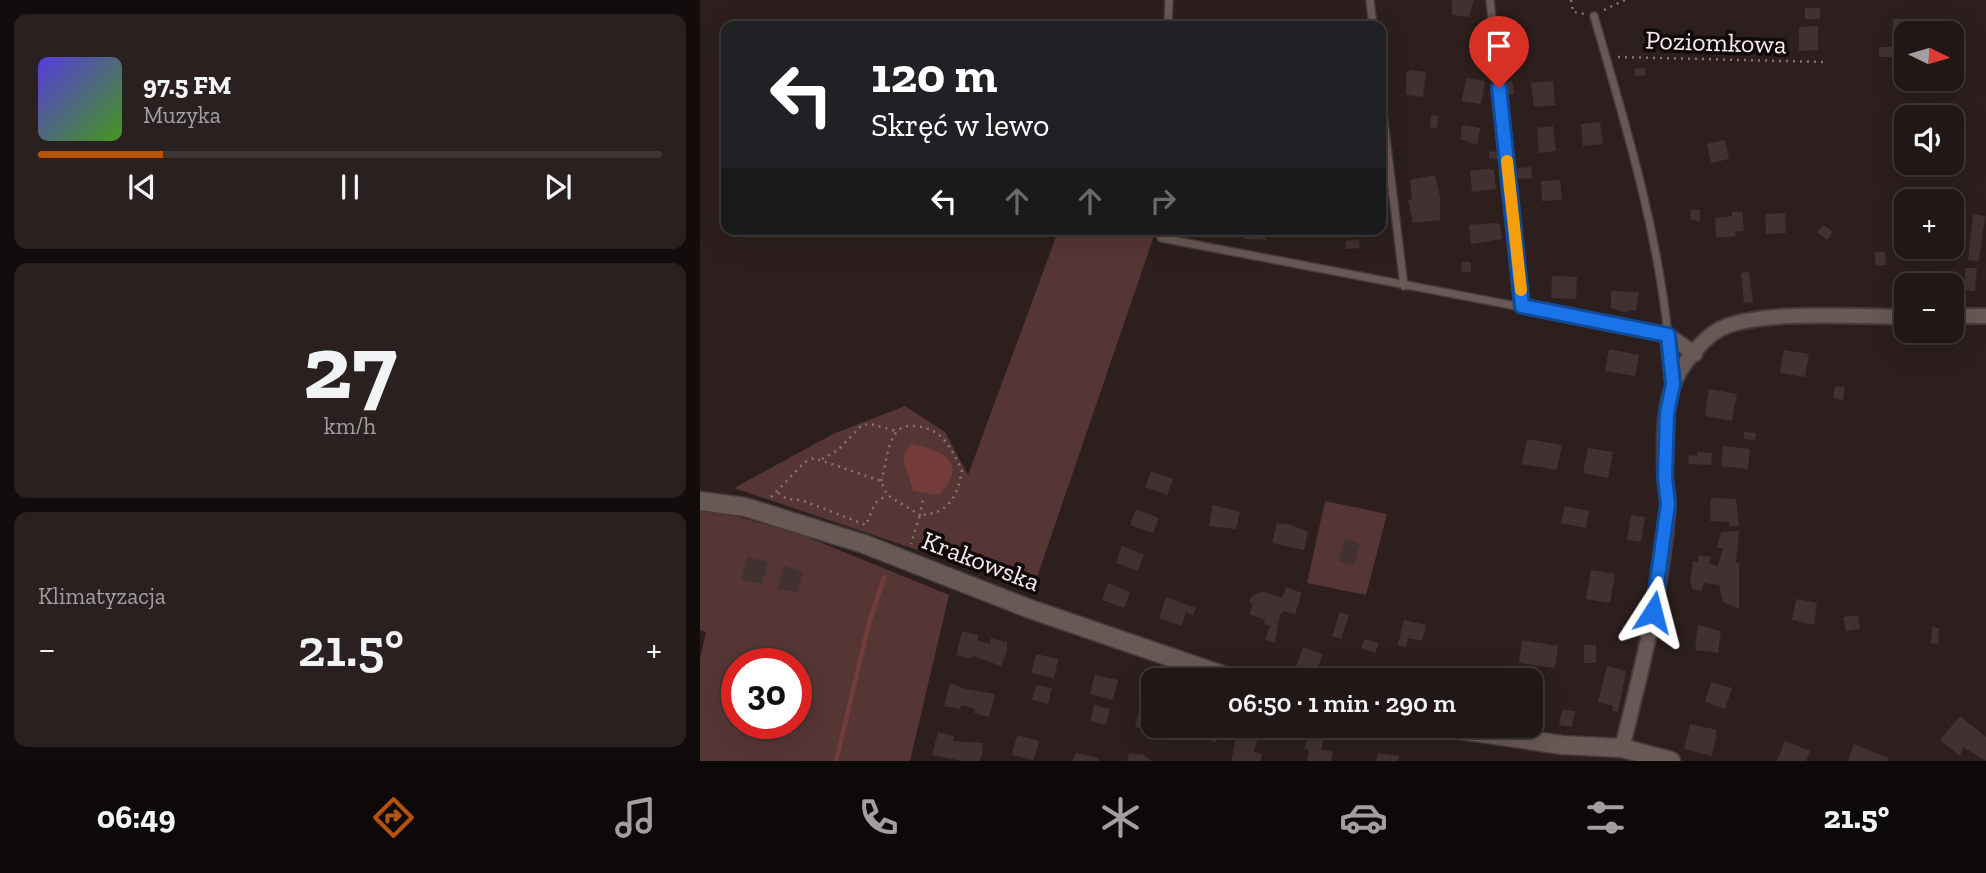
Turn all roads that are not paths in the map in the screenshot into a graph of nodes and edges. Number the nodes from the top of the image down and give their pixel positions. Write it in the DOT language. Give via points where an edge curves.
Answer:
graph roads {
  1 [pos="1169,0"];
  2 [pos="1370,0"];
  3 [pos="1490,0"];
  4 [pos="1594,16"];
  5 [pos="1168,21"];
  6 [pos="1372,21"];
  7 [pos="1386,138"];
  8 [pos="1161,235"];
  9 [pos="1404,286"];
  10 [pos="1522,306"];
  11 [pos="1964,316"];
  12 [pos="1986,316"];
  13 [pos="1894,317"];
  14 [pos="1668,335"];
  15 [pos="1695,354"];
  16 [pos="1673,384"];
  17 [pos="700,501"];
  18 [pos="1201,668"];
  19 [pos="1515,738"];
  20 [pos="1622,748"];
  21 [pos="1671,761"];
  1 -- 5 [label="lane"];
  2 -- 6 [label="lane"];
  3 -- 10 [label="lane"];
  4 -- 14 [label="lane" via="1644,187 1661,267"];
  7 -- 9 [label="lane"];
  8 -- 9 [label="lane"];
  9 -- 10 [label="lane"];
  10 -- 14 [label="lane"];
  11 -- 12 [label="street"];
  13 -- 15 [label="street" via="1749,321 1720,329"];
  14 -- 15 [label="street"];
  14 -- 16 [label="street"];
  15 -- 16 [label="street"];
  16 -- 20 [label="street" via="1667,413 1668,504 1654,607"];
  17 -- 18 [label="street, Krakowska" via="745,507 905,560"];
  19 -- 20 [label="street"];
  20 -- 21 [label="street"];
}
